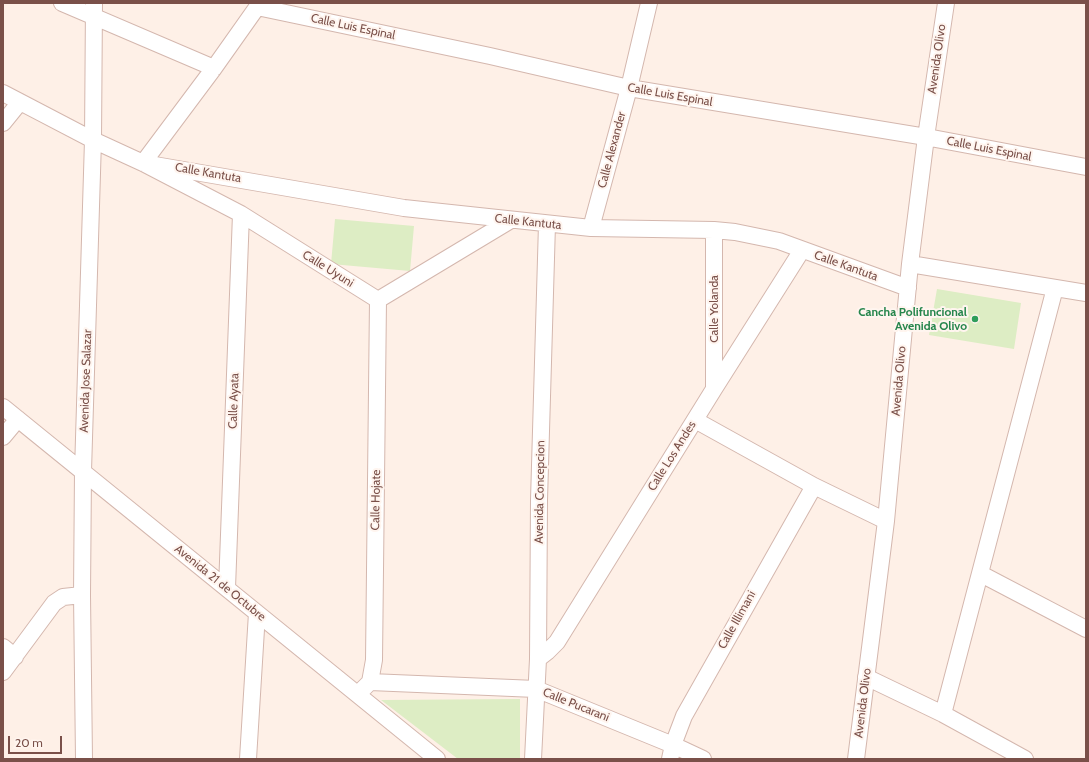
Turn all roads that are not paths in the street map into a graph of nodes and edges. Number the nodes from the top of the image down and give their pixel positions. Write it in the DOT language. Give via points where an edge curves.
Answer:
graph roads {
  1 [pos="62,3"];
  2 [pos="649,3"];
  3 [pos="946,3"];
  4 [pos="259,5"];
  5 [pos="94,9"];
  6 [pos="214,68"];
  7 [pos="629,88"];
  8 [pos="3,93"];
  9 [pos="20,102"];
  10 [pos="3,123"];
  11 [pos="926,137"];
  12 [pos="93,140"];
  13 [pos="143,163"];
  14 [pos="1086,167"];
  15 [pos="241,214"];
  16 [pos="511,220"];
  17 [pos="547,224"];
  18 [pos="591,228"];
  19 [pos="714,230"];
  20 [pos="802,250"];
  21 [pos="910,264"];
  22 [pos="908,288"];
  23 [pos="1055,288"];
  24 [pos="1086,292"];
  25 [pos="378,300"];
  26 [pos="714,389"];
  27 [pos="3,407"];
  28 [pos="18,419"];
  29 [pos="696,420"];
  30 [pos="3,437"];
  31 [pos="83,471"];
  32 [pos="814,486"];
  33 [pos="886,521"];
  34 [pos="981,574"];
  35 [pos="227,588"];
  36 [pos="82,595"];
  37 [pos="257,613"];
  38 [pos="1086,629"];
  39 [pos="9,652"];
  40 [pos="538,659"];
  41 [pos="3,672"];
  42 [pos="866,677"];
  43 [pos="370,682"];
  44 [pos="536,689"];
  45 [pos="358,694"];
  46 [pos="943,714"];
  47 [pos="671,752"];
  48 [pos="84,759"];
  49 [pos="248,759"];
  50 [pos="437,759"];
  51 [pos="532,759"];
  52 [pos="703,759"];
  53 [pos="856,759"];
  54 [pos="1025,759"];
  1 -- 5 [label="street"];
  2 -- 7 [label="street, Calle Alexander"];
  3 -- 11 [label="street, Avenida Olivo"];
  4 -- 6 [label="street"];
  4 -- 7 [label="street, Calle Luis Espinal"];
  5 -- 6 [label="street"];
  5 -- 12 [label="street, Avenida Jose Salazar"];
  6 -- 13 [label="street"];
  7 -- 11 [label="street, Calle Luis Espinal"];
  7 -- 18 [label="street, Calle Alexander"];
  8 -- 9 [label="street"];
  9 -- 10 [label="street"];
  9 -- 12 [label="street"];
  11 -- 14 [label="street, Calle Luis Espinal"];
  11 -- 21 [label="street, Avenida Olivo"];
  12 -- 13 [label="street"];
  12 -- 31 [label="street, Avenida Jose Salazar"];
  13 -- 15 [label="street, Calle Uyuni"];
  13 -- 16 [label="street, Calle Kantuta" via="404,208"];
  15 -- 25 [label="street, Calle Uyuni"];
  15 -- 35 [label="street, Calle Ayata"];
  16 -- 17 [label="street, Calle Kantuta"];
  16 -- 25 [label="street"];
  17 -- 18 [label="street, Calle Kantuta"];
  17 -- 40 [label="street, Avenida Concepcion" via="539,500"];
  18 -- 19 [label="street, Calle Kantuta"];
  19 -- 20 [label="street, Calle Kantuta" via="755,235"];
  19 -- 26 [label="street, Calle Yolanda"];
  20 -- 22 [label="street, Calle Kantuta"];
  20 -- 26 [label="street, Calle Los Andes"];
  21 -- 22 [label="street, Avenida Olivo"];
  21 -- 23 [label="street"];
  22 -- 33 [label="street, Avenida Olivo"];
  23 -- 24 [label="street"];
  23 -- 34 [label="street"];
  25 -- 43 [label="street, Calle Hojate" via="374,660"];
  26 -- 29 [label="street, Calle Los Andes"];
  27 -- 28 [label="street, Avenida 21 de Octubre"];
  28 -- 30 [label="street"];
  28 -- 31 [label="street, Avenida 21 de Octubre"];
  29 -- 32 [label="street"];
  29 -- 40 [label="street, Calle Los Andes" via="557,642"];
  31 -- 35 [label="street, Avenida 21 de Octubre"];
  31 -- 36 [label="street, Avenida Jose Salazar"];
  32 -- 33 [label="street"];
  32 -- 47 [label="street, Calle Illimani" via="684,716"];
  33 -- 42 [label="street, Avenida Olivo"];
  34 -- 38 [label="street"];
  34 -- 46 [label="street"];
  35 -- 37 [label="street, Avenida 21 de Octubre"];
  36 -- 39 [label="street" via="63,597 54,603"];
  36 -- 48 [label="street, Avenida Jose Salazar"];
  37 -- 45 [label="street, Avenida 21 de Octubre"];
  37 -- 49 [label="street"];
  39 -- 41 [label="street"];
  40 -- 44 [label="street, Avenida Concepcion"];
  42 -- 46 [label="street"];
  42 -- 53 [label="street, Avenida Olivo"];
  43 -- 44 [label="street, Calle Pucarani"];
  43 -- 45 [label="street"];
  44 -- 47 [label="street, Calle Pucarani"];
  44 -- 51 [label="street, Avenida Concepcion"];
  45 -- 50 [label="street, Avenida 21 de Octubre"];
  46 -- 54 [label="street"];
  47 -- 52 [label="street, Calle Pucarani"];
}
